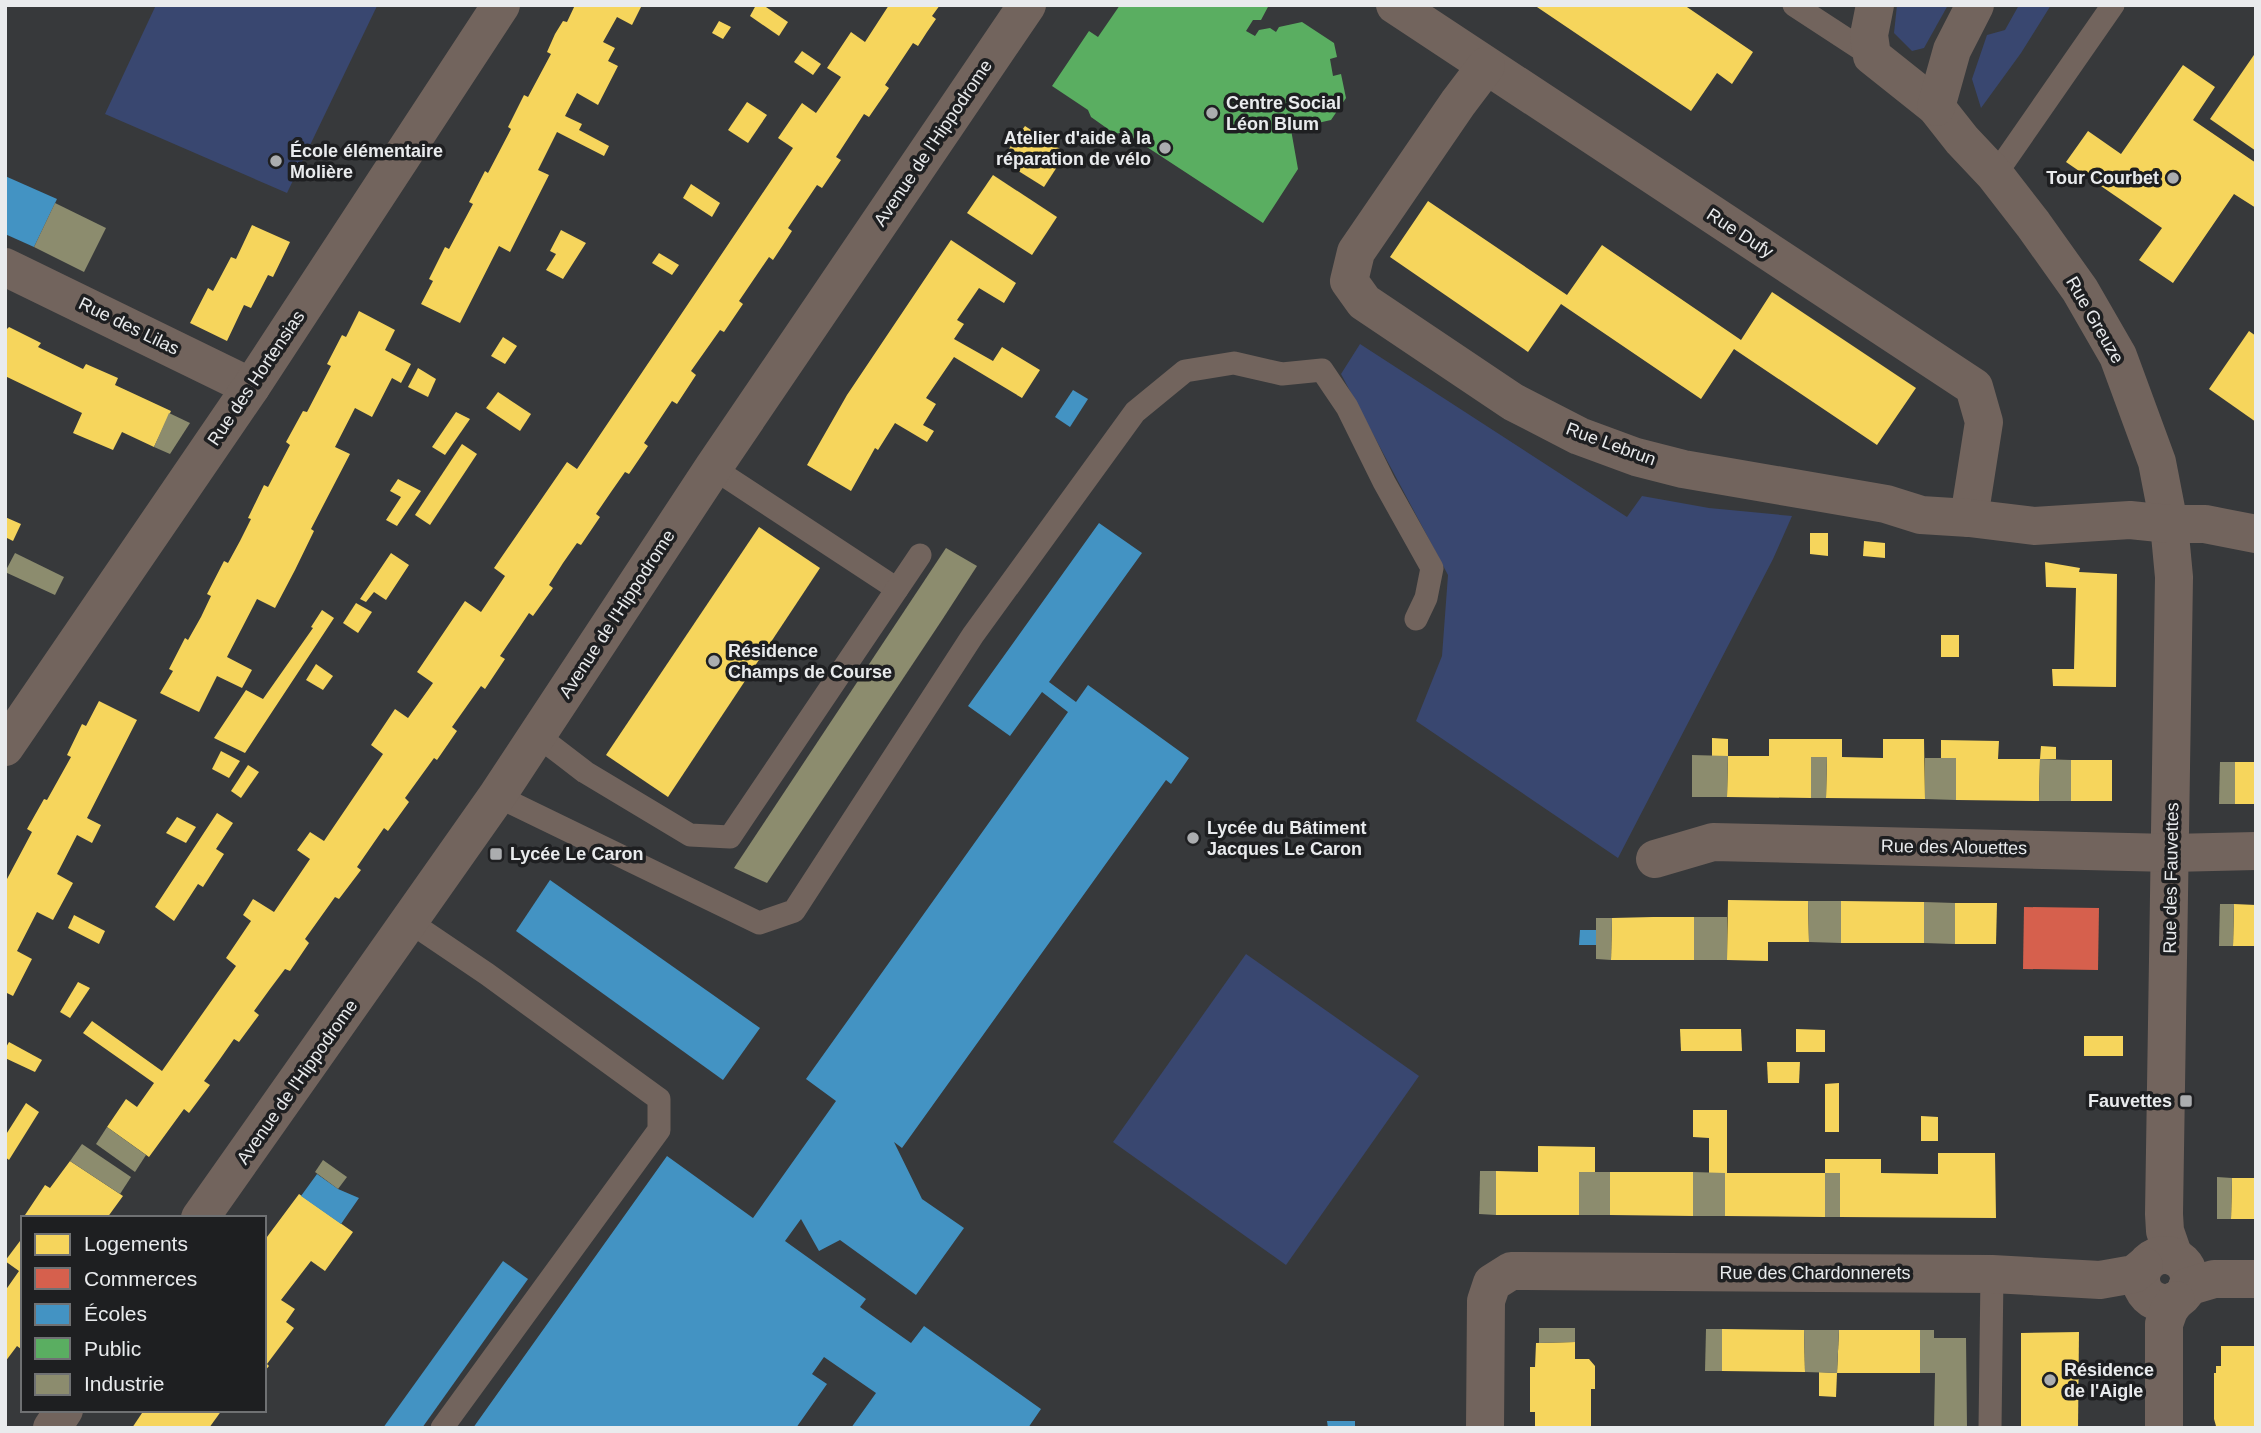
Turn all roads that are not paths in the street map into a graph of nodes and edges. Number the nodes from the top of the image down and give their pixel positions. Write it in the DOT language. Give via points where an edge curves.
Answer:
graph roads {
  1 [pos="501,5"];
  2 [pos="1027,5"];
  3 [pos="1395,5"];
  4 [pos="1794,5"];
  5 [pos="1875,5"];
  6 [pos="1975,5"];
  7 [pos="2113,5"];
  8 [pos="1872,57"];
  9 [pos="1486,66"];
  10 [pos="1936,107"];
  11 [pos="1995,175"];
  12 [pos="5,267"];
  13 [pos="251,387"];
  14 [pos="713,468"];
  15 [pos="1969,518"];
  16 [pos="2169,524"];
  17 [pos="2256,534"];
  18 [pos="920,555"];
  19 [pos="897,589"];
  20 [pos="1416,619"];
  21 [pos="538,736"];
  22 [pos="5,747"];
  23 [pos="498,796"];
  24 [pos="2256,851"];
  25 [pos="2171,853"];
  26 [pos="1655,859"];
  27 [pos="410,922"];
  28 [pos="201,1216"];
  29 [pos="1992,1274"];
  30 [pos="2164,1278"];
  31 [pos="2256,1279"];
  32 [pos="63,1412"];
  33 [pos="52,1428"];
  34 [pos="442,1428"];
  35 [pos="1485,1428"];
  36 [pos="1990,1428"];
  37 [pos="2164,1428"];
  1 -- 13 [label="street, Rue des Hortensias"];
  2 -- 14 [label="street, Avenue de l'Hippodrome"];
  3 -- 9 [label="street, Rue Dufy"];
  4 -- 8 [label="lane"];
  5 -- 8 [label="street" via="1869,35"];
  6 -- 10 [label="street" via="1952,50"];
  7 -- 11 [label="lane"];
  8 -- 10 [label="street, Rue Greuze"];
  9 -- 15 [label="street, Rue Dufy" via="1974,387 1984,422"];
  9 -- 15 [label="street, Rue Lebrun" via="1356,253 1349,281 1364,302 1513,402 1579,436 1636,457 1886,504 1921,515"];
  10 -- 11 [label="street, Rue Greuze"];
  11 -- 16 [label="street, Rue Greuze" via="2080,290 2119,356 2157,462"];
  12 -- 13 [label="street, Rue des Lilas"];
  13 -- 22 [label="street, Rue des Hortensias"];
  14 -- 19 [label="lane"];
  14 -- 21 [label="street, Avenue de l'Hippodrome"];
  15 -- 16 [label="street, Rue Lebrun" via="2034,526 2130,520"];
  16 -- 17 [label="street, Rue Lebrun" via="2205,524"];
  16 -- 25 [label="street, Rue des Fauvettes" via="2174,577"];
  18 -- 19 [label="lane"];
  19 -- 21 [label="lane" via="730,837 690,835 585,772"];
  20 -- 23 [label="lane" via="1433,568 1347,407 1322,370 1282,374 1234,363 1185,371 1135,412 981,624 794,911 759,923"];
  21 -- 23 [label="street, Avenue de l'Hippodrome"];
  23 -- 27 [label="street, Avenue de l'Hippodrome"];
  24 -- 25 [label="street, Rue des Alouettes"];
  25 -- 26 [label="street, Rue des Alouettes" via="1713,842"];
  25 -- 30 [label="street, Rue des Fauvettes"];
  27 -- 28 [label="street, Avenue de l'Hippodrome"];
  27 -- 34 [label="lane" via="659,1099 659,1130"];
  29 -- 30 [label="street, Rue des Chardonnerets"];
  29 -- 35 [label="street, Rue des Chardonnerets" via="1511,1270 1492,1283 1486,1301"];
  29 -- 36 [label="lane"];
  30 -- 31 [label="street, Rue des Chardonnerets"];
  30 -- 37 [label="street, Rue des Fauvettes"];
  32 -- 33 [label="street"];
}
